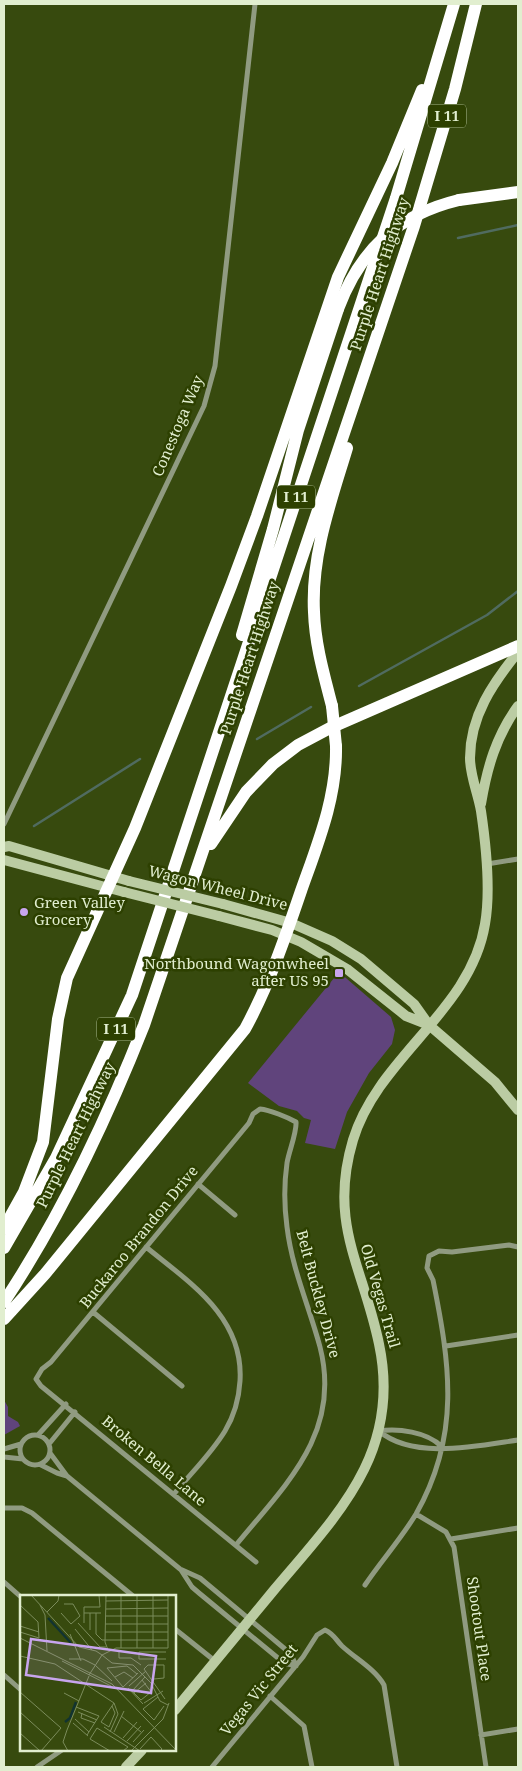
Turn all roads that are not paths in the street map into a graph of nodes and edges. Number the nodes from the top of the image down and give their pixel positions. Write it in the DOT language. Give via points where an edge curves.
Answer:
graph roads {
  1 [pos="254,4"];
  2 [pos="453,4"];
  3 [pos="476,4"];
  4 [pos="518,192"];
  5 [pos="414,226"];
  6 [pos="518,646"];
  7 [pos="518,652"];
  8 [pos="518,706"];
  9 [pos="197,797"];
  10 [pos="480,809"];
  11 [pos="4,824"];
  12 [pos="4,847"];
  13 [pos="518,859"];
  14 [pos="4,860"];
  15 [pos="200,860"];
  16 [pos="485,864"];
  17 [pos="114,876"];
  18 [pos="108,889"];
  19 [pos="291,923"];
  20 [pos="287,936"];
  21 [pos="429,1025"];
  22 [pos="515,1097"];
  23 [pos="260,1109"];
  24 [pos="518,1110"];
  25 [pos="198,1184"];
  26 [pos="235,1215"];
  27 [pos="4,1228"];
  28 [pos="146,1247"];
  29 [pos="518,1247"];
  30 [pos="4,1248"];
  31 [pos="4,1302"];
  32 [pos="93,1312"];
  33 [pos="4,1319"];
  34 [pos="518,1335"];
  35 [pos="446,1346"];
  36 [pos="36,1378"];
  37 [pos="182,1386"];
  38 [pos="66,1404"];
  39 [pos="75,1412"];
  40 [pos="378,1431"];
  41 [pos="38,1435"];
  42 [pos="518,1440"];
  43 [pos="21,1444"];
  44 [pos="49,1444"];
  45 [pos="442,1446"];
  46 [pos="4,1449"];
  47 [pos="50,1453"];
  48 [pos="4,1457"];
  49 [pos="22,1459"];
  50 [pos="41,1465"];
  51 [pos="67,1476"];
  52 [pos="174,1494"];
  53 [pos="5,1507"];
  54 [pos="416,1514"];
  55 [pos="518,1528"];
  56 [pos="451,1538"];
  57 [pos="236,1545"];
  58 [pos="256,1562"];
  59 [pos="180,1569"];
  60 [pos="4,1582"];
  61 [pos="365,1585"];
  62 [pos="133,1595"];
  63 [pos="20,1596"];
  64 [pos="246,1624"];
  65 [pos="176,1630"];
  66 [pos="215,1662"];
  67 [pos="296,1666"];
  68 [pos="4,1675"];
  69 [pos="20,1689"];
  70 [pos="270,1696"];
  71 [pos="176,1709"];
  72 [pos="518,1729"];
  73 [pos="481,1735"];
  74 [pos="61,1751"];
  75 [pos="141,1751"];
  76 [pos="37,1767"];
  77 [pos="126,1767"];
  78 [pos="212,1767"];
  79 [pos="312,1767"];
  80 [pos="397,1767"];
  81 [pos="486,1767"];
  1 -- 11 [label="street, Conestoga Way" via="211,387"];
  2 -- 9 [label="highway, Purple Heart Highway / I 11" via="399,189"];
  2 -- 17 [label="highway" via="419,99 338,277 258,516"];
  3 -- 5 [label="highway, Purple Heart Highway / I 11" via="455,90"];
  4 -- 9 [label="highway, bridge" via="459,200 415,215 379,241 356,269 338,310 294,444 274,529"];
  5 -- 15 [label="highway, Purple Heart Highway / I 11"];
  5 -- 19 [label="highway, bridge" via="325,521 316,562 315,632 332,706 335,776 328,815"];
  6 -- 15 [label="highway" via="298,745 246,792"];
  7 -- 10 [label="main road" via="487,696 471,742 470,761"];
  8 -- 10 [label="main road" via="495,746"];
  9 -- 30 [label="highway, Purple Heart Highway / I 11" via="132,995 56,1158"];
  10 -- 16 [label="main road, Old Vegas Trail"];
  12 -- 17 [label="main road, Wagon Wheel Drive"];
  13 -- 16 [label="street"];
  14 -- 18 [label="main road, Wagon Wheel Drive"];
  15 -- 31 [label="highway, Purple Heart Highway / I 11" via="147,1016 117,1092 53,1221"];
  16 -- 21 [label="main road, Old Vegas Trail" via="487,916 478,952 460,986"];
  17 -- 18 [label="highway"];
  17 -- 19 [label="main road, Wagon Wheel Drive, bridge"];
  18 -- 20 [label="main road, Wagon Wheel Drive, bridge"];
  18 -- 27 [label="highway" via="67,978 58,1019 43,1142 24,1192"];
  19 -- 20 [label="highway"];
  19 -- 21 [label="main road, Wagon Wheel Drive" via="332,941 361,959 414,1004"];
  20 -- 21 [label="main road, Wagon Wheel Drive" via="331,958 406,1016"];
  20 -- 33 [label="highway" via="256,1010 240,1035 45,1274"];
  21 -- 22 [label="main road, Wagon Wheel Drive"];
  21 -- 40 [label="main road, Old Vegas Trail" via="371,1098 357,1128 346,1176 344,1195 348,1239 382,1356 384,1394"];
  22 -- 24 [label="main road, Wagon Wheel Drive"];
  23 -- 25 [label="street, Buckaroo Brandon Drive"];
  23 -- 57 [label="street, Belt Buckley Drive" via="296,1122 285,1187 287,1225 293,1261 323,1361 325,1397 319,1428 302,1464"];
  25 -- 26 [label="street"];
  25 -- 28 [label="street, Buckaroo Brandon Drive"];
  28 -- 32 [label="street, Buckaroo Brandon Drive"];
  28 -- 52 [label="street" via="218,1310 233,1335 240,1362 238,1396 229,1424"];
  29 -- 35 [label="street" via="440,1251 429,1256 427,1268 433,1280"];
  32 -- 36 [label="street, Buckaroo Brandon Drive"];
  32 -- 37 [label="street"];
  34 -- 35 [label="street"];
  35 -- 45 [label="street" via="448,1403"];
  36 -- 38 [label="street, Broken Bella Lane" via="41,1386"];
  38 -- 39 [label="street, Broken Bella Lane"];
  38 -- 41 [label="street"];
  39 -- 44 [label="street"];
  39 -- 52 [label="street, Broken Bella Lane"];
  40 -- 45 [label="street" via="392,1429 434,1439"];
  40 -- 45 [label="street" via="389,1440 431,1450"];
  40 -- 64 [label="main road, Old Vegas Trail" via="362,1476 347,1500"];
  41 -- 43 [label="street" via="29,1436"];
  41 -- 44 [label="street"];
  42 -- 45 [label="street" via="457,1448"];
  43 -- 46 [label="street"];
  43 -- 49 [label="street"];
  44 -- 47 [label="street"];
  45 -- 54 [label="street"];
  47 -- 50 [label="street" via="48,1460"];
  47 -- 51 [label="street"];
  48 -- 49 [label="street"];
  49 -- 50 [label="street" via="32,1466"];
  50 -- 51 [label="street"];
  51 -- 59 [label="street"];
  52 -- 57 [label="street, Broken Bella Lane"];
  53 -- 62 [label="street" via="22,1508 32,1513"];
  54 -- 56 [label="street" via="438,1526"];
  54 -- 61 [label="street"];
  55 -- 56 [label="street"];
  56 -- 73 [label="street, Shootout Place"];
  57 -- 58 [label="street, Broken Bella Lane"];
  59 -- 64 [label="street" via="200,1578"];
  59 -- 64 [label="street" via="192,1587"];
  60 -- 63 [label="street"];
  64 -- 66 [label="main road, Old Vegas Trail"];
  64 -- 67 [label="street" via="284,1663"];
  64 -- 67 [label="street" via="291,1654"];
  65 -- 66 [label="street"];
  66 -- 71 [label="main road, Old Vegas Trail"];
  67 -- 70 [label="street, Vegas Vic Street"];
  67 -- 80 [label="street, Vegas Vic Street" via="317,1635 326,1630 376,1675 384,1685"];
  68 -- 69 [label="street"];
  70 -- 78 [label="street, Vegas Vic Street"];
  70 -- 79 [label="street" via="304,1726"];
  72 -- 73 [label="street"];
  73 -- 81 [label="street, Shootout Place"];
  74 -- 76 [label="street"];
  75 -- 77 [label="main road"];
}
